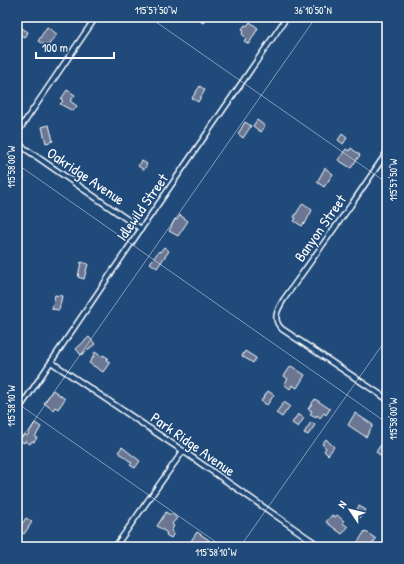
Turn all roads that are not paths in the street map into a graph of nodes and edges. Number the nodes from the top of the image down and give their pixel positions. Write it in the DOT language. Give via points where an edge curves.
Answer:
graph roads {
  1 [pos="96,17"];
  2 [pos="287,17"];
  3 [pos="17,133"];
  4 [pos="17,143"];
  5 [pos="387,152"];
  6 [pos="141,228"];
  7 [pos="51,362"];
  8 [pos="387,399"];
  9 [pos="17,412"];
  10 [pos="183,450"];
  11 [pos="311,540"];
  12 [pos="116,547"];
  13 [pos="307,547"];
  14 [pos="321,547"];
  1 -- 3 [label="street"];
  2 -- 6 [label="street, Idlewild Street"];
  4 -- 6 [label="street, Oakridge Avenue"];
  5 -- 8 [label="street, Banyon Street" via="284,299 276,320 282,330"];
  6 -- 7 [label="street, Idlewild Street"];
  7 -- 9 [label="street, Idlewild Street"];
  7 -- 10 [label="street, Park Ridge Avenue"];
  10 -- 11 [label="street, Park Ridge Avenue"];
  10 -- 12 [label="street"];
  11 -- 13 [label="street"];
  11 -- 14 [label="street, Park Ridge Avenue"];
}
